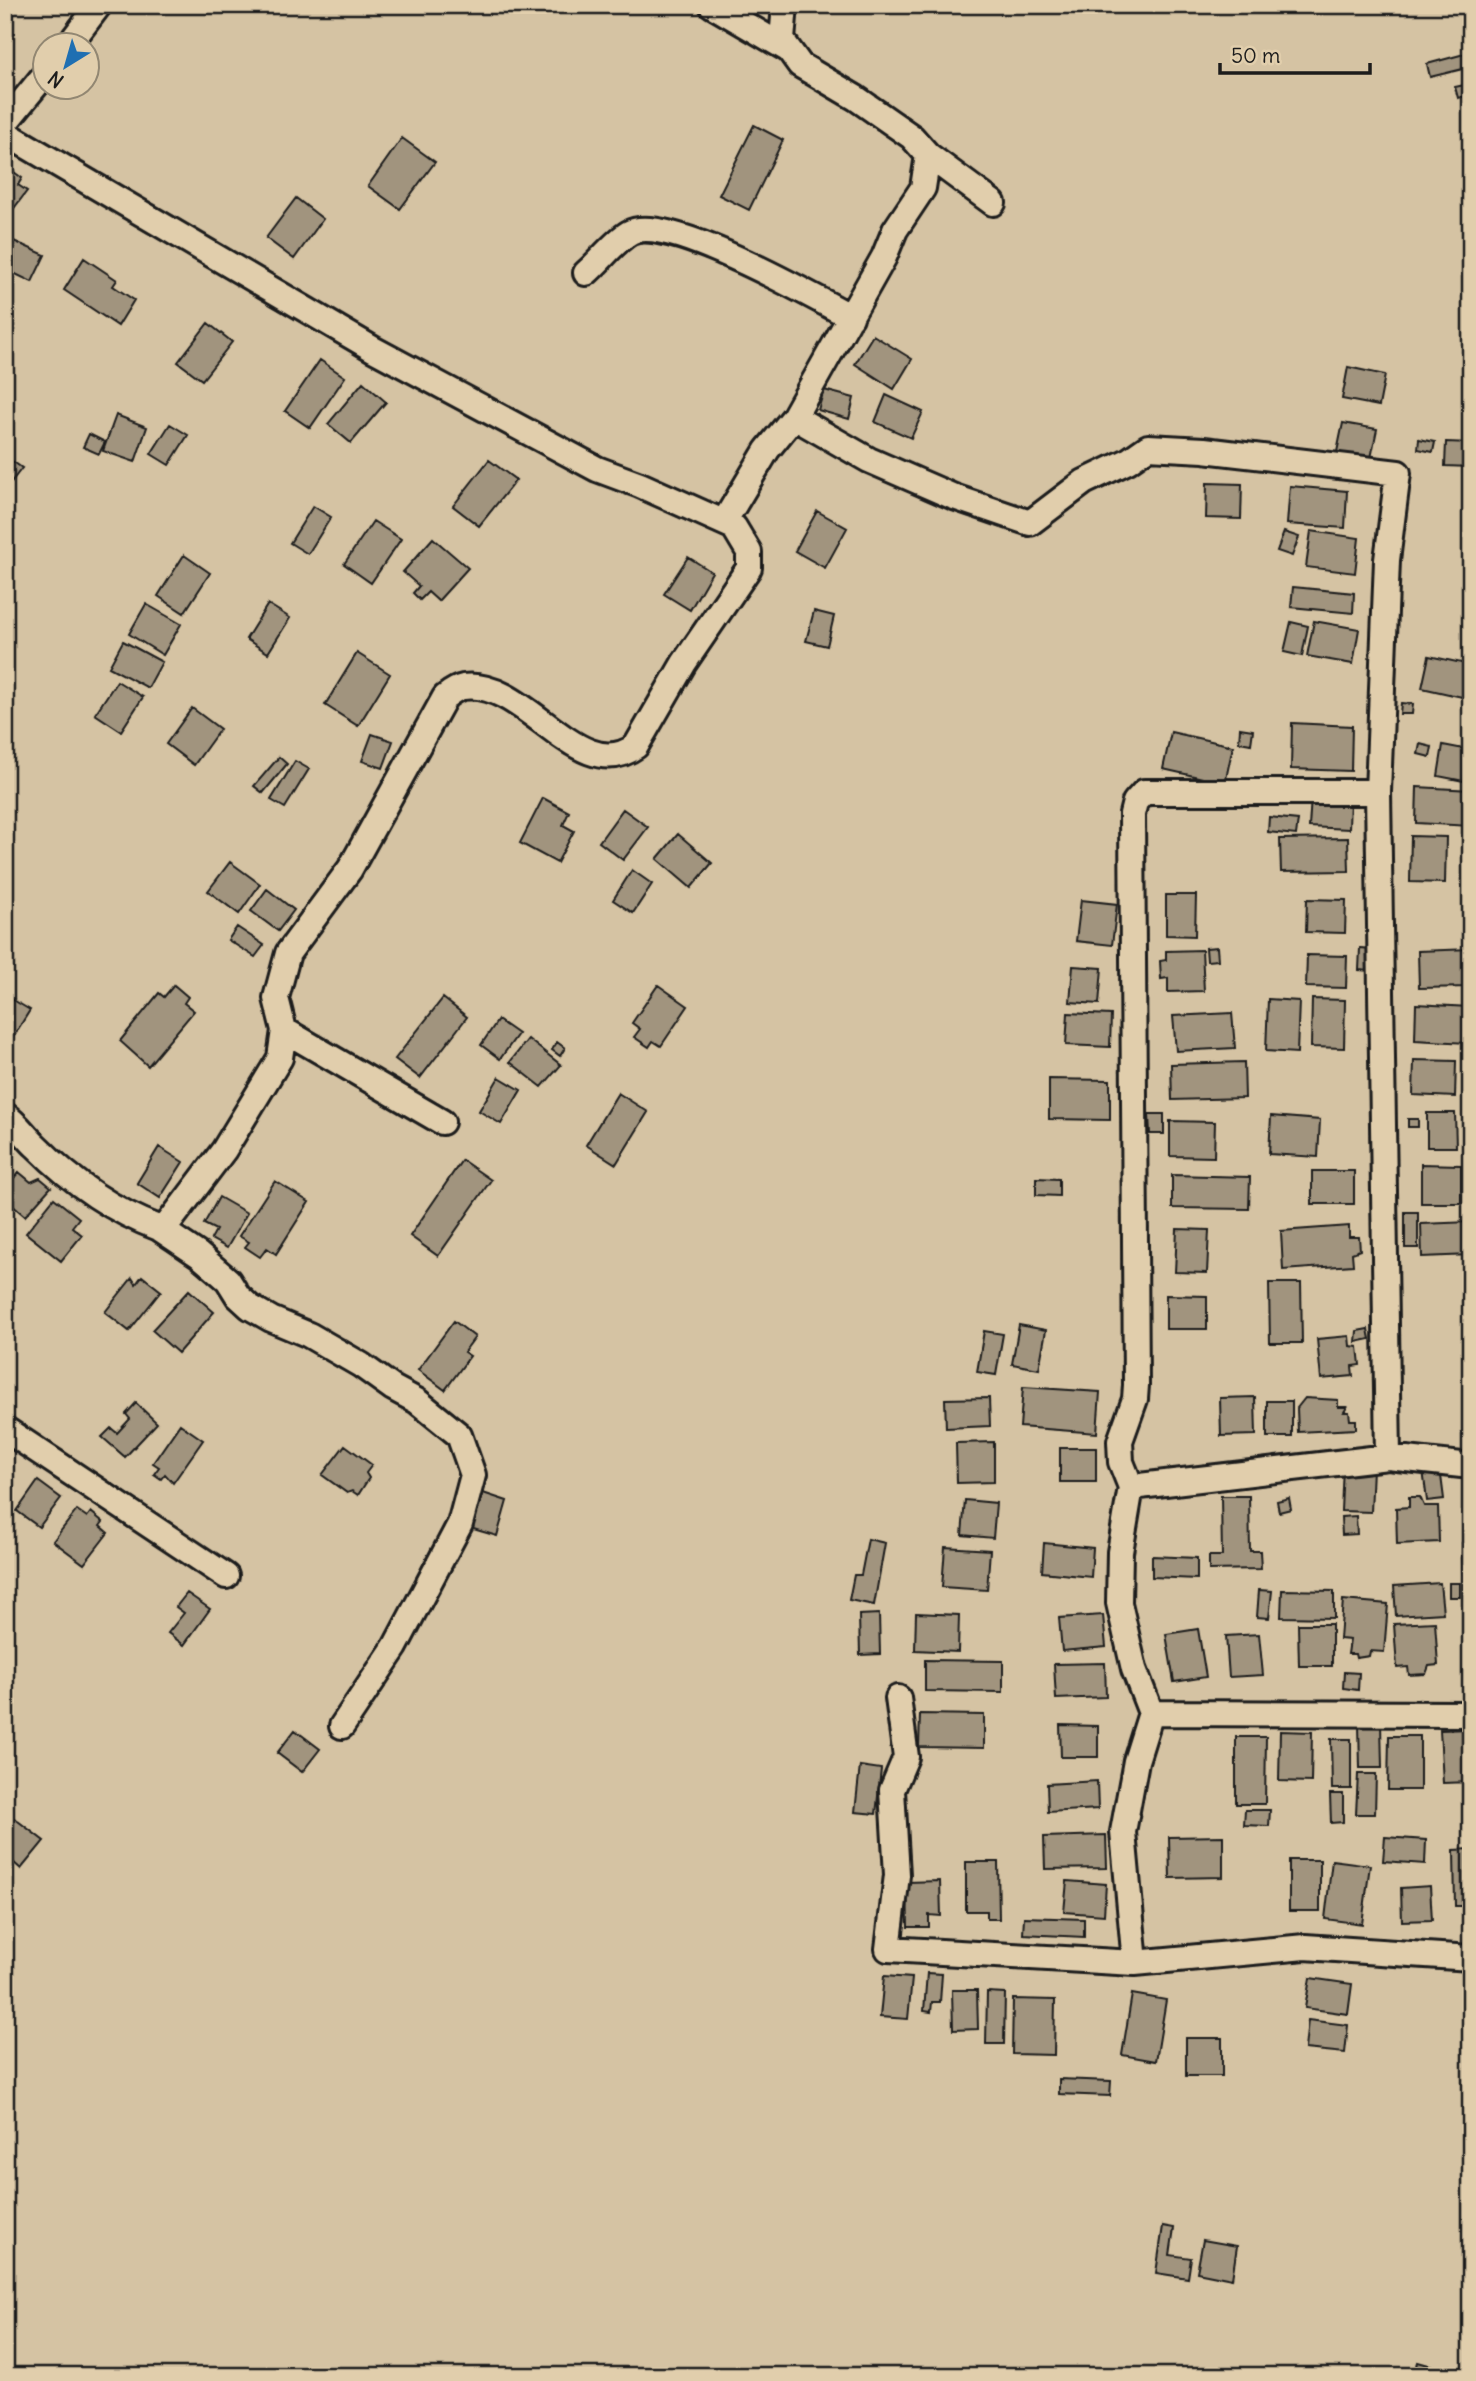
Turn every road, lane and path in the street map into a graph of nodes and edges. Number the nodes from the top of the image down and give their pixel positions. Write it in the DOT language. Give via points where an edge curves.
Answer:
graph roads {
  1 [pos="99,5"];
  2 [pos="712,5"];
  3 [pos="785,5"];
  4 [pos="79,32"];
  5 [pos="789,50"];
  6 [pos="32,90"];
  7 [pos="5,123"];
  8 [pos="5,133"];
  9 [pos="928,155"];
  10 [pos="993,203"];
  11 [pos="586,273"];
  12 [pos="851,317"];
  13 [pos="794,417"];
  14 [pos="724,522"];
  15 [pos="1378,792"];
  16 [pos="284,1030"];
  17 [pos="5,1115"];
  18 [pos="442,1122"];
  19 [pos="159,1228"];
  20 [pos="5,1429"];
  21 [pos="1388,1457"];
  22 [pos="1471,1466"];
  23 [pos="1131,1487"];
  24 [pos="226,1576"];
  25 [pos="898,1698"];
  26 [pos="1151,1713"];
  27 [pos="1471,1714"];
  28 [pos="342,1726"];
  29 [pos="1471,1958"];
  30 [pos="1135,1963"];
  1 -- 4 [label="street"];
  2 -- 5 [label="street"];
  3 -- 5 [label="street" via="782,40"];
  5 -- 9 [label="street" via="800,65 912,137"];
  6 -- 7 [label="street"];
  8 -- 14 [label="street" via="385,356 597,469"];
  9 -- 10 [label="street"];
  9 -- 12 [label="street" via="923,188 895,230"];
  11 -- 12 [label="street" via="631,232 660,230 739,259"];
  12 -- 13 [label="street"];
  13 -- 14 [label="street" via="767,450"];
  13 -- 15 [label="street" via="869,460 1030,523 1084,482 1148,447 1398,473 1387,560"];
  14 -- 16 [label="street" via="734,527 749,552 749,568 684,663 636,746 625,754 606,757 582,750 518,702 481,687 460,687 445,697 350,869 288,953 276,998"];
  15 -- 21 [label="street"];
  15 -- 23 [label="street" via="1144,792 1136,802 1132,828 1136,1385 1120,1441 1121,1462"];
  16 -- 18 [label="street"];
  16 -- 19 [label="street" via="280,1058 224,1150 168,1224"];
  17 -- 19 [label="street" via="90,1191"];
  19 -- 28 [label="street" via="200,1255 250,1307 346,1356 417,1401 459,1436 473,1475 460,1524 395,1647"];
  20 -- 24 [label="street"];
  21 -- 22 [label="street"];
  21 -- 23 [label="street"];
  23 -- 26 [label="street" via="1120,1552 1119,1603 1134,1669"];
  25 -- 30 [label="street" via="906,1757 892,1790 897,1875 888,1950"];
  26 -- 27 [label="street"];
  26 -- 30 [label="street" via="1136,1761 1123,1832"];
  29 -- 30 [label="street" via="1305,1947"];
}
